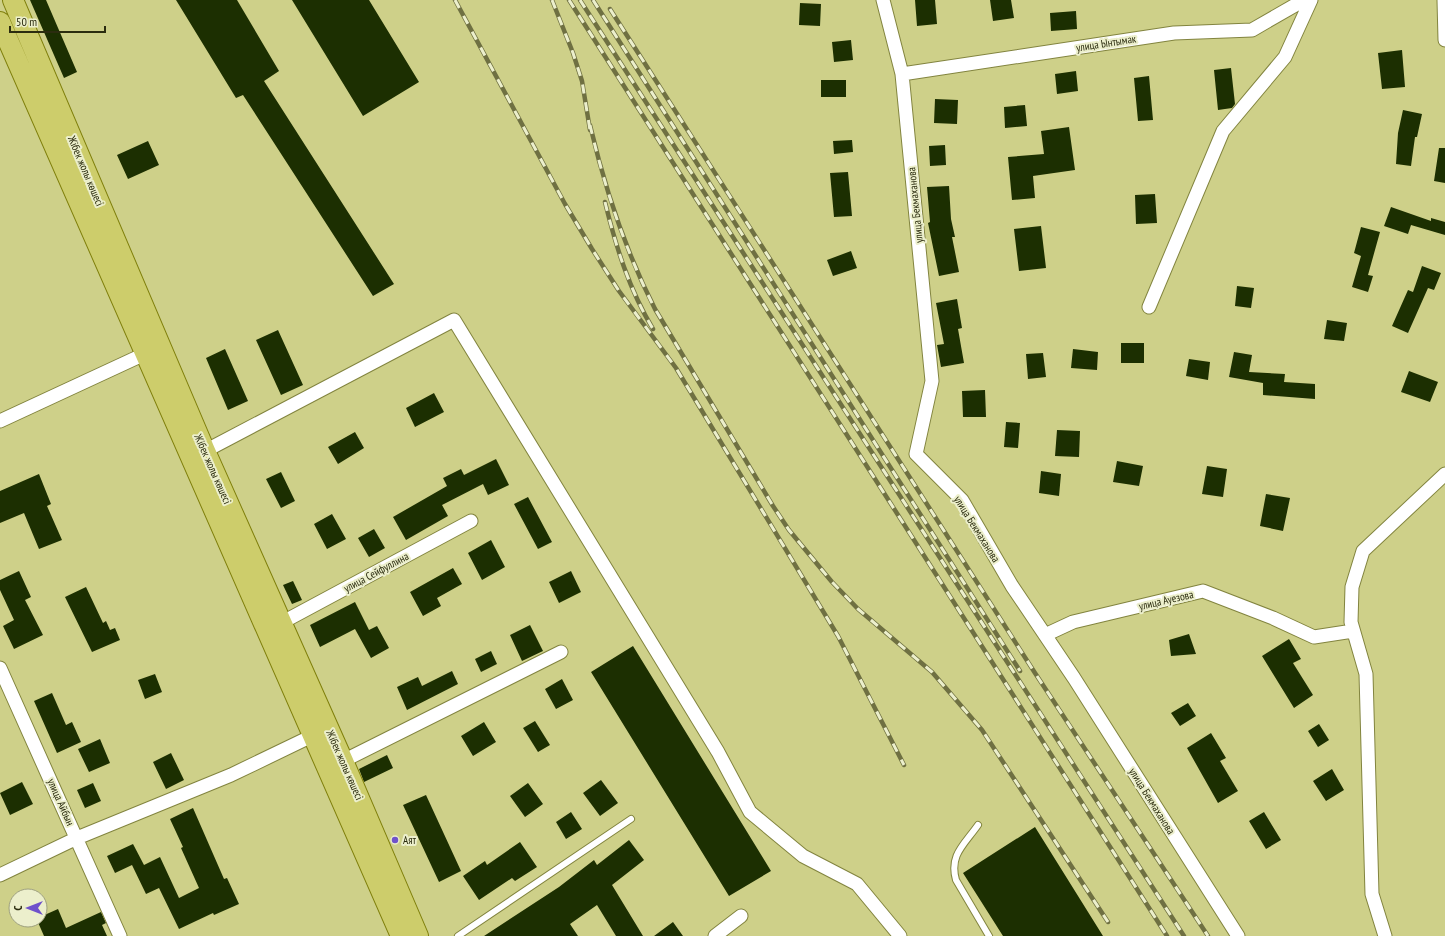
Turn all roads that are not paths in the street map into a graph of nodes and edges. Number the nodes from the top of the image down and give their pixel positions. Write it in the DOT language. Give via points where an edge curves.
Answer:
graph roads {
  1 [pos="13,0"];
  2 [pos="883,0"];
  3 [pos="1304,0"];
  4 [pos="1311,0"];
  5 [pos="1444,0"];
  6 [pos="0,22"];
  7 [pos="1445,40"];
  8 [pos="902,74"];
  9 [pos="1148,307"];
  10 [pos="153,350"];
  11 [pos="0,421"];
  12 [pos="205,451"];
  13 [pos="1445,474"];
  14 [pos="471,521"];
  15 [pos="281,623"];
  16 [pos="1353,630"];
  17 [pos="1045,635"];
  18 [pos="562,652"];
  19 [pos="0,668"];
  20 [pos="314,735"];
  21 [pos="343,761"];
  22 [pos="631,819"];
  23 [pos="978,825"];
  24 [pos="77,838"];
  25 [pos="0,875"];
  26 [pos="741,916"];
  27 [pos="120,936"];
  28 [pos="401,936"];
  29 [pos="418,936"];
  30 [pos="458,936"];
  31 [pos="716,936"];
  32 [pos="900,936"];
  33 [pos="989,936"];
  34 [pos="1238,936"];
  35 [pos="1385,936"];
  1 -- 10 [label="main road, Жібек жолы көшесі"];
  2 -- 8 [label="street, улица Бекмаханова"];
  3 -- 8 [label="street, улица Ынтымак" via="1252,30 1174,33"];
  4 -- 9 [label="street" via="1285,57 1223,131"];
  5 -- 7 [label="street"];
  6 -- 10 [label="main road, Жібек жолы көшесі"];
  8 -- 17 [label="street, улица Бекмаханова" via="932,381 916,454 962,500 1012,586"];
  10 -- 11 [label="street"];
  10 -- 12 [label="main road, Жібек жолы көшесі"];
  10 -- 20 [label="main road, Жібек жолы көшесі"];
  12 -- 15 [label="main road, Жібек жолы көшесі"];
  12 -- 32 [label="street" via="454,320 718,752 750,812 803,856 857,884"];
  13 -- 16 [label="street" via="1363,552 1352,587"];
  14 -- 15 [label="street, улица Сейфуллина"];
  15 -- 21 [label="main road, Жібек жолы көшесі"];
  16 -- 17 [label="street, улица Ауезова" via="1314,637 1203,591 1073,622"];
  16 -- 35 [label="street" via="1366,674 1372,894"];
  17 -- 34 [label="street, улица Бекмаханова"];
  18 -- 21 [label="street"];
  19 -- 24 [label="street, улица Айбын"];
  20 -- 24 [label="street" via="231,776"];
  20 -- 28 [label="main road, Жібек жолы көшесі"];
  21 -- 29 [label="main road, Жібек жолы көшесі"];
  22 -- 30 [label="lane"];
  23 -- 33 [label="lane" via="954,858 953,871"];
  24 -- 25 [label="street"];
  24 -- 27 [label="street, улица Айбын"];
  26 -- 31 [label="street"];
}
